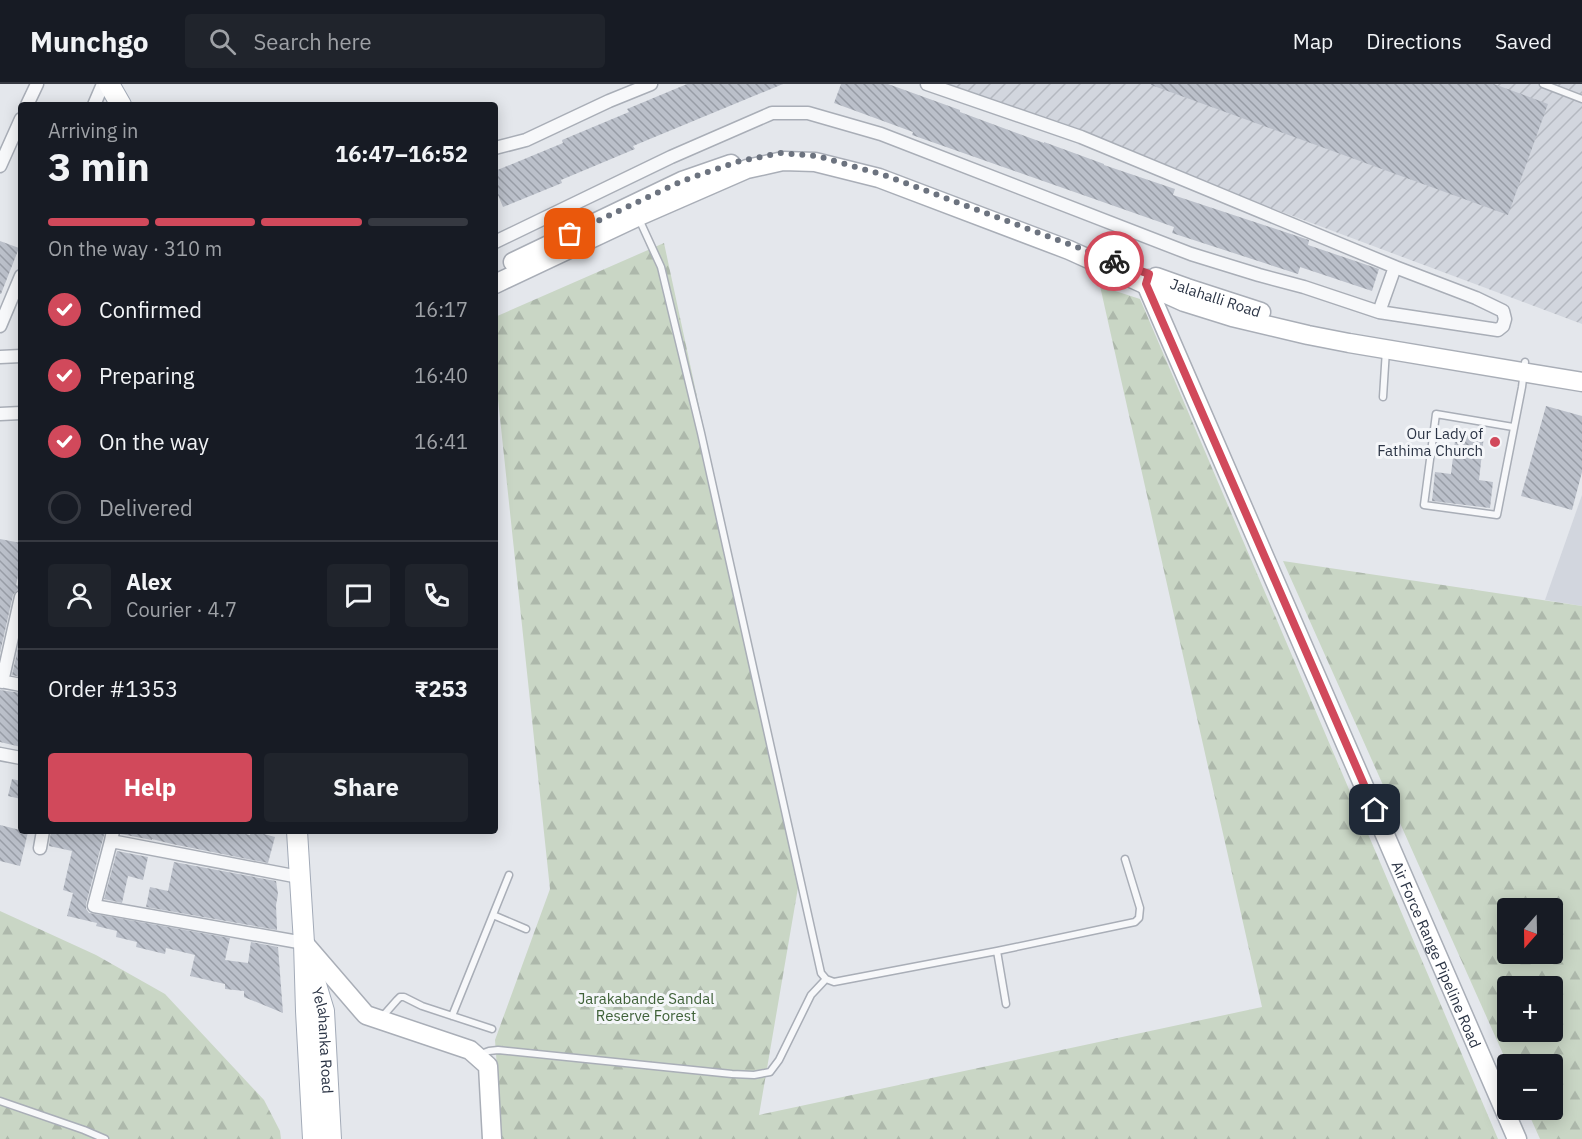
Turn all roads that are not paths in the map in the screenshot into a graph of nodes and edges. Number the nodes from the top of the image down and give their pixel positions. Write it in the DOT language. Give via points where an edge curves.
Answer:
graph roads {
  1 [pos="37,84"];
  2 [pos="103,84"];
  3 [pos="109,84"];
  4 [pos="651,84"];
  5 [pos="927,84"];
  6 [pos="1543,84"];
  7 [pos="1582,99"];
  8 [pos="28,102"];
  9 [pos="95,102"];
  10 [pos="119,102"];
  11 [pos="18,126"];
  12 [pos="498,147"];
  13 [pos="0,166"];
  14 [pos="638,217"];
  15 [pos="498,241"];
  16 [pos="1395,267"];
  17 [pos="498,269"];
  18 [pos="1148,279"];
  19 [pos="18,283"];
  20 [pos="498,283"];
  21 [pos="1379,312"];
  22 [pos="0,326"];
  23 [pos="1386,349"];
  24 [pos="18,356"];
  25 [pos="0,357"];
  26 [pos="1525,367"];
  27 [pos="1582,370"];
  28 [pos="1582,382"];
  29 [pos="1383,397"];
  30 [pos="18,413"];
  31 [pos="0,414"];
  32 [pos="1513,427"];
  33 [pos="18,610"];
  34 [pos="1,682"];
  35 [pos="18,685"];
  36 [pos="0,754"];
  37 [pos="18,757"];
  38 [pos="42,834"];
  39 [pos="297,834"];
  40 [pos="112,836"];
  41 [pos="40,848"];
  42 [pos="1125,859"];
  43 [pos="509,876"];
  44 [pos="299,877"];
  45 [pos="493,915"];
  46 [pos="526,929"];
  47 [pos="304,943"];
  48 [pos="998,951"];
  49 [pos="826,979"];
  50 [pos="1006,1004"];
  51 [pos="452,1016"];
  52 [pos="380,1020"];
  53 [pos="492,1029"];
  54 [pos="477,1056"];
  55 [pos="0,1101"];
  56 [pos="105,1139"];
  57 [pos="313,1139"];
  58 [pos="331,1139"];
  59 [pos="492,1139"];
  60 [pos="1517,1139"];
  1 -- 8 [label="street"];
  2 -- 9 [label="street"];
  3 -- 10 [label="main road"];
  4 -- 12 [label="street" via="526,140"];
  5 -- 16 [label="street" via="1081,137"];
  6 -- 7 [label="lane"];
  11 -- 13 [label="street"];
  14 -- 18 [label="main road, Jalahalli Road" via="747,169 783,161 815,162 879,178"];
  14 -- 20 [label="main road, Jalahalli Road"];
  14 -- 49 [label="lane" via="661,267 820,973"];
  15 -- 21 [label="street" via="772,113 808,113 881,134 1191,254"];
  16 -- 21 [label="street"];
  16 -- 21 [label="street" via="1503,311 1503,326 1498,330"];
  17 -- 18 [label="main road, Jalahalli Road" via="682,181 740,161 781,153 817,156 884,175"];
  18 -- 23 [label="main road" via="1184,302 1232,317"];
  18 -- 26 [label="main road, Jalahalli Road" via="1293,320"];
  18 -- 60 [label="main road, Air Force Range Pipeline Road"];
  19 -- 22 [label="street"];
  23 -- 26 [label="main road"];
  23 -- 29 [label="lane"];
  24 -- 25 [label="street"];
  26 -- 27 [label="main road, Jalahalli Road"];
  26 -- 28 [label="main road"];
  26 -- 32 [label="lane"];
  30 -- 31 [label="street"];
  32 -- 32 [label="lane" via="1497,515 1424,505 1436,414"];
  33 -- 34 [label="street"];
  34 -- 35 [label="street"];
  36 -- 37 [label="street"];
  38 -- 41 [label="street"];
  39 -- 44 [label="main road, Yelahanka Road"];
  40 -- 44 [label="street"];
  40 -- 47 [label="street" via="93,906"];
  42 -- 48 [label="lane" via="1140,908 1135,922"];
  43 -- 45 [label="lane"];
  44 -- 47 [label="main road, Yelahanka Road"];
  45 -- 46 [label="lane"];
  45 -- 51 [label="lane"];
  47 -- 52 [label="main road" via="366,1015"];
  47 -- 57 [label="main road, Yelahanka Road"];
  47 -- 58 [label="main road, Yelahanka Road" via="324,1011"];
  48 -- 49 [label="lane" via="834,982"];
  48 -- 50 [label="lane"];
  49 -- 54 [label="lane" via="811,995 779,1060 764,1074 498,1050"];
  51 -- 52 [label="lane" via="400,997"];
  51 -- 53 [label="lane"];
  52 -- 54 [label="main road" via="470,1050"];
  54 -- 59 [label="main road" via="488,1066"];
  55 -- 56 [label="lane"];
}
